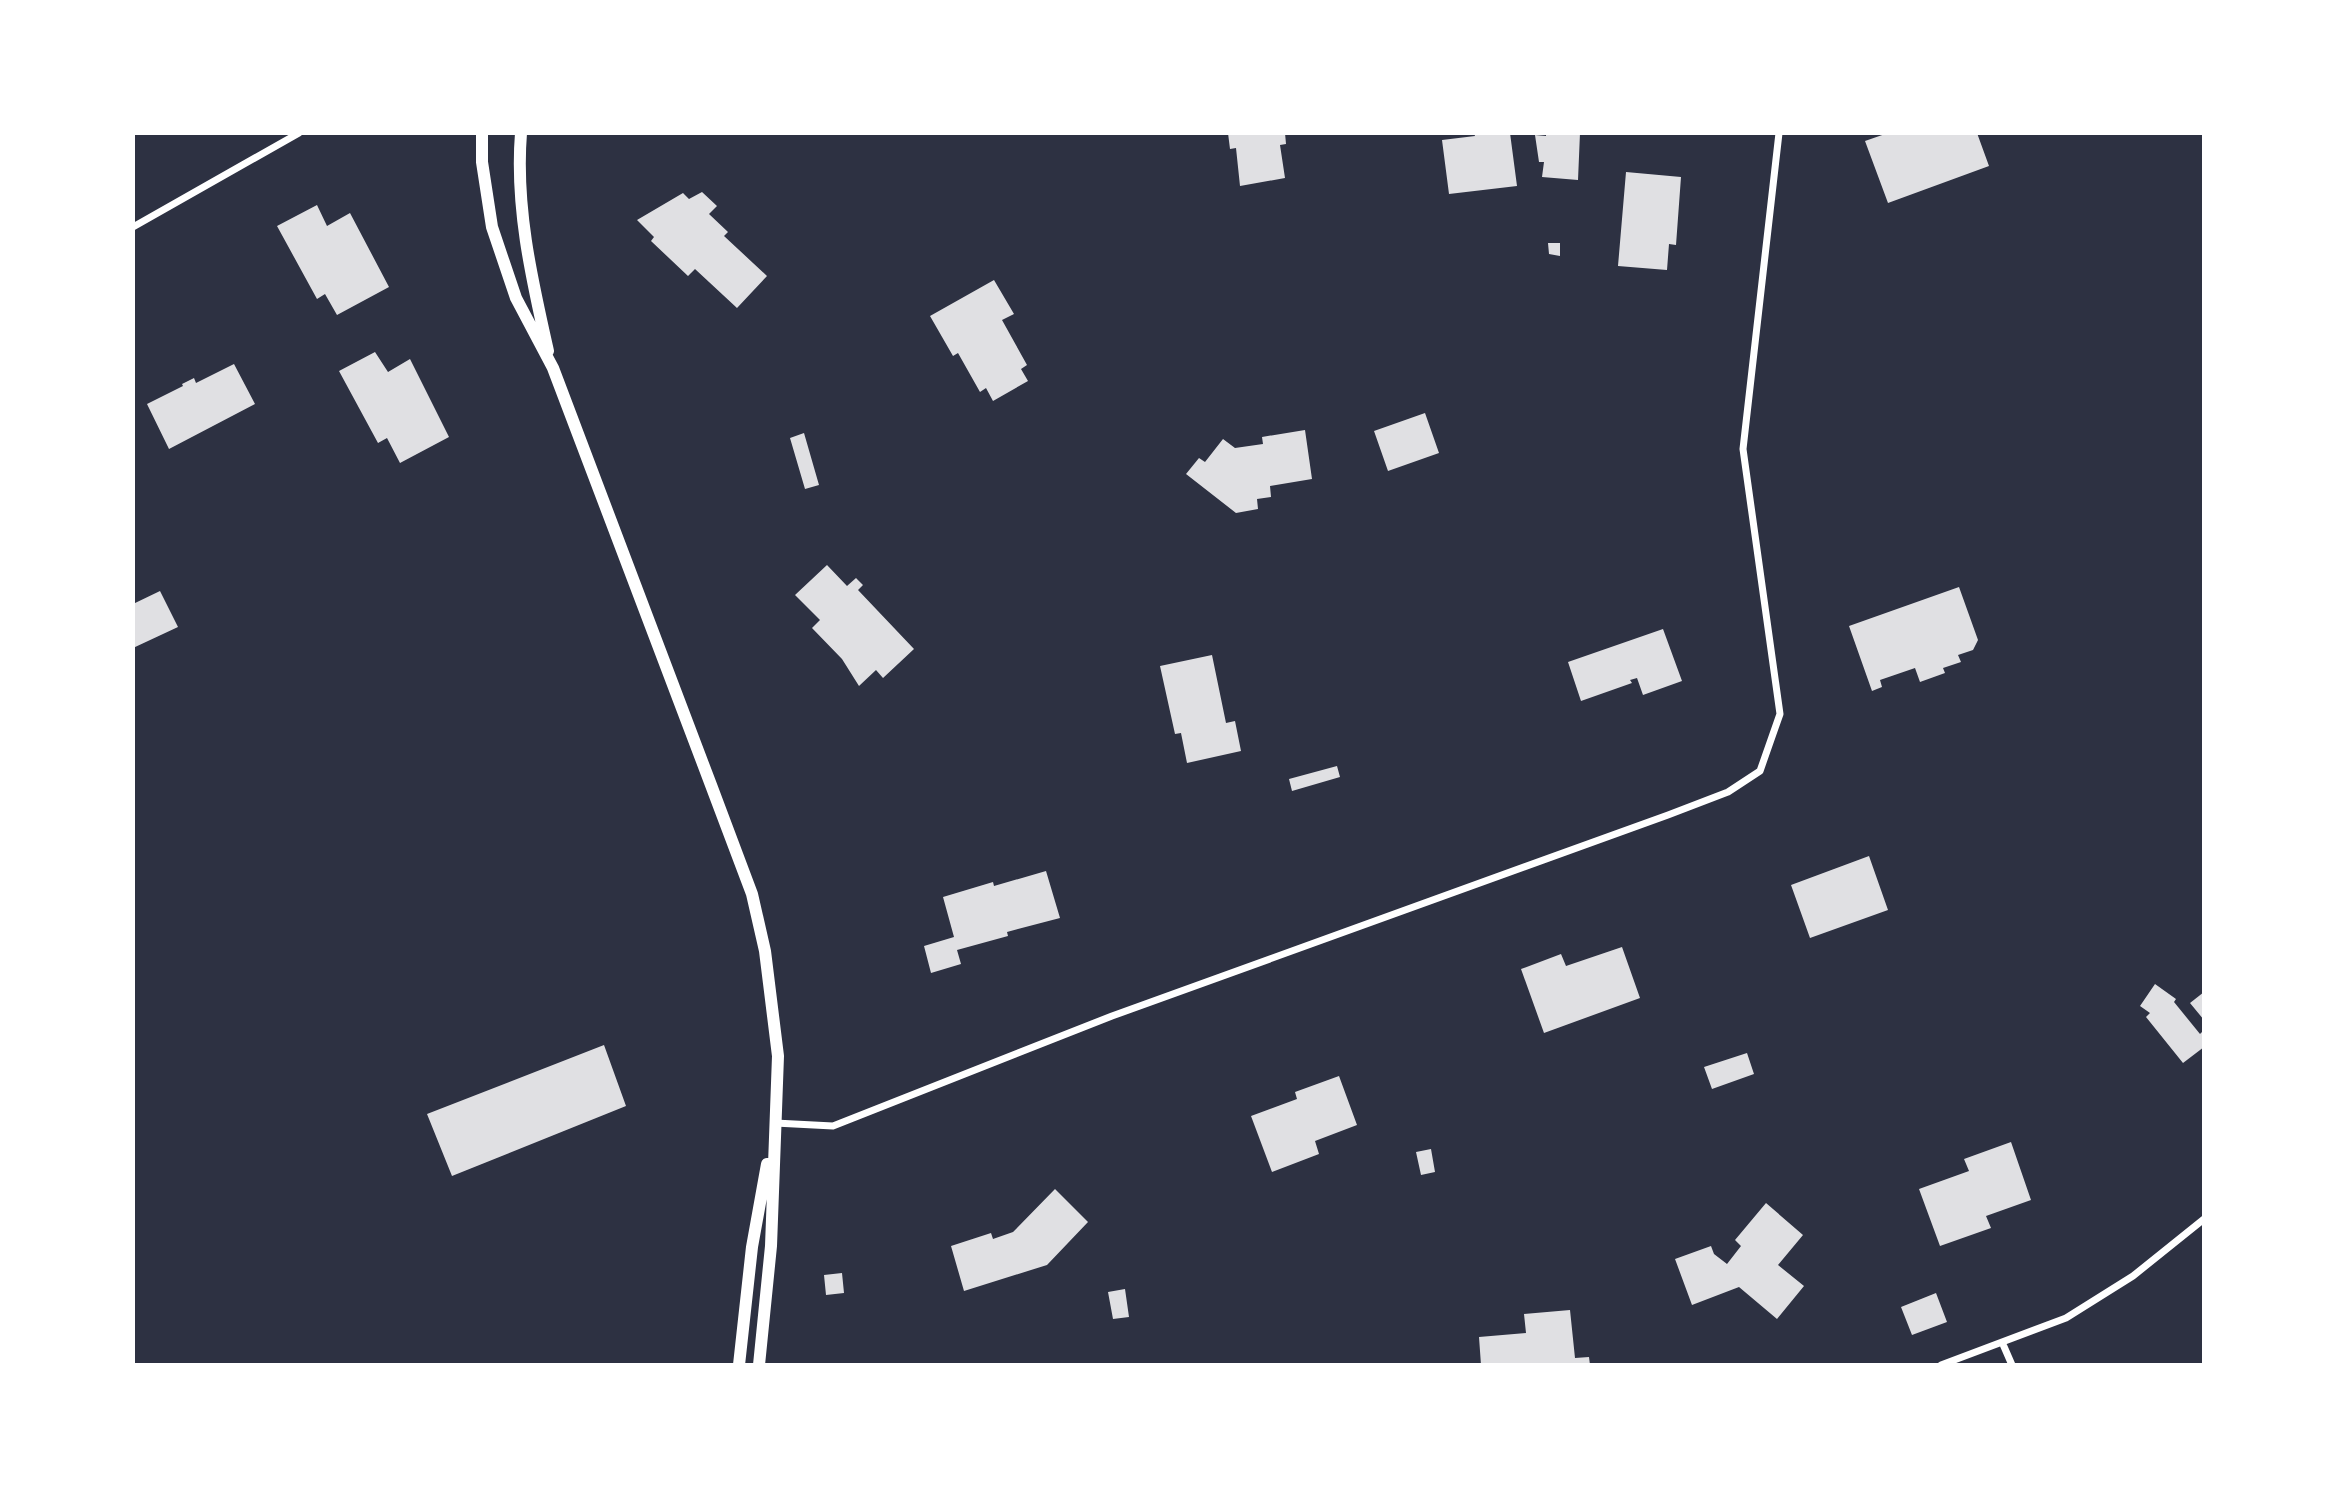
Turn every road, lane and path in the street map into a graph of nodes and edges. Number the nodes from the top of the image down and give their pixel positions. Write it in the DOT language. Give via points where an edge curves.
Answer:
graph roads {
  1 [pos="299,133"];
  2 [pos="482,133"];
  3 [pos="521,133"];
  4 [pos="1779,133"];
  5 [pos="133,227"];
  6 [pos="552,369"];
  7 [pos="774,1122"];
  8 [pos="2204,1219"];
  9 [pos="2002,1342"];
  10 [pos="739,1365"];
  11 [pos="759,1365"];
  12 [pos="1941,1365"];
  13 [pos="2012,1365"];
  1 -- 5 [label="street"];
  2 -- 6 [label="street" via="492,227 516,298"];
  3 -- 6 [label="street" via="522,214"];
  4 -- 7 [label="street" via="1743,449 1780,715 1760,771 1728,792 1668,816 1112,1016 833,1126"];
  6 -- 7 [label="street" via="752,894 765,951 778,1056"];
  7 -- 10 [label="street" via="752,1247"];
  7 -- 11 [label="street" via="771,1246"];
  8 -- 9 [label="street" via="2133,1276 2066,1318"];
  9 -- 12 [label="street"];
  9 -- 13 [label="street"];
}
